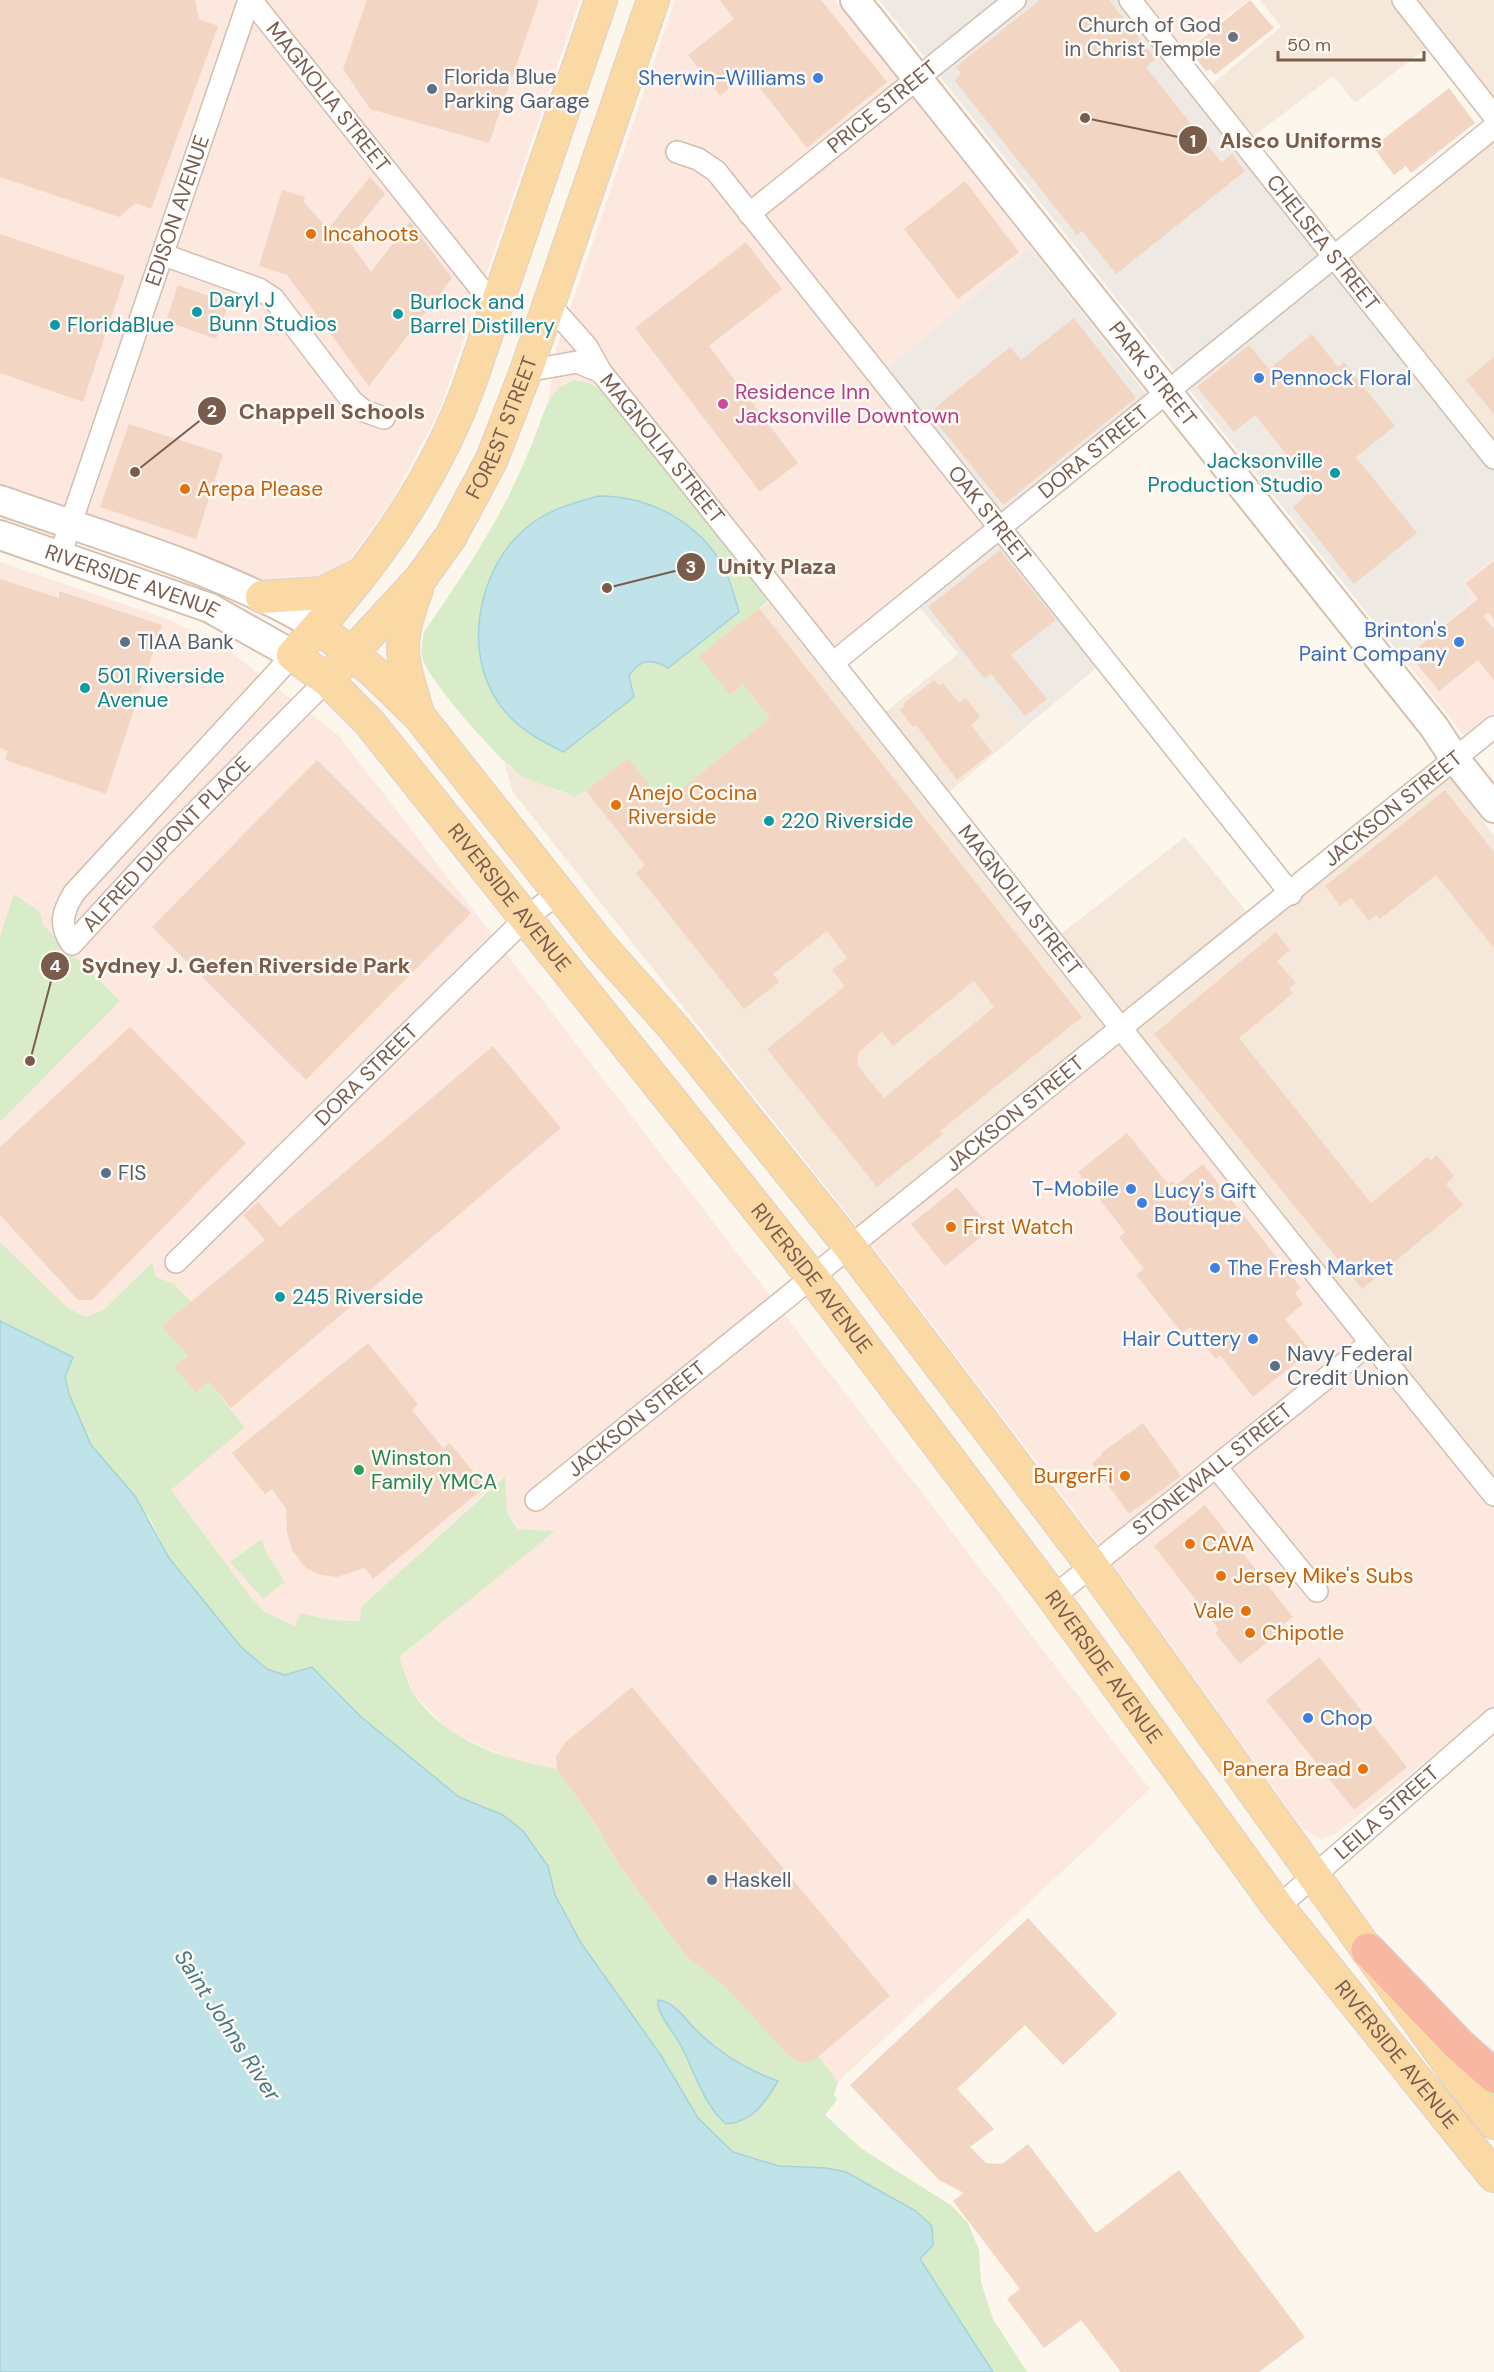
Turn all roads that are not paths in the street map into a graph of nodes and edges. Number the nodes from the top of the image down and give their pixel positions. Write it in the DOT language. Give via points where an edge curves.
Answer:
graph roads {
  1 [pos="250,0"];
  2 [pos="601,0"];
  3 [pos="653,0"];
  4 [pos="855,0"];
  5 [pos="1015,0"];
  6 [pos="1130,0"];
  7 [pos="1403,0"];
  8 [pos="918,78"];
  9 [pos="1494,116"];
  10 [pos="1494,127"];
  11 [pos="676,152"];
  12 [pos="749,214"];
  13 [pos="164,255"];
  14 [pos="1333,256"];
  15 [pos="549,304"];
  16 [pos="495,308"];
  17 [pos="526,370"];
  18 [pos="601,372"];
  19 [pos="1167,392"];
  20 [pos="384,418"];
  21 [pos="1494,458"];
  22 [pos="0,500"];
  23 [pos="70,525"];
  24 [pos="1001,528"];
  25 [pos="0,535"];
  26 [pos="60,555"];
  27 [pos="365,572"];
  28 [pos="421,578"];
  29 [pos="262,597"];
  30 [pos="318,627"];
  31 [pos="352,653"];
  32 [pos="293,655"];
  33 [pos="834,662"];
  34 [pos="327,680"];
  35 [pos="419,716"];
  36 [pos="1494,727"];
  37 [pos="1455,759"];
  38 [pos="1494,808"];
  39 [pos="559,892"];
  40 [pos="1291,894"];
  41 [pos="525,919"];
  42 [pos="1120,1029"];
  43 [pos="850,1248"];
  44 [pos="176,1262"];
  45 [pos="812,1277"];
  46 [pos="1370,1343"];
  47 [pos="1216,1467"];
  48 [pos="1494,1495"];
  49 [pos="536,1500"];
  50 [pos="1092,1566"];
  51 [pos="1317,1591"];
  52 [pos="1053,1597"];
  53 [pos="1494,1719"];
  54 [pos="1313,1874"];
  55 [pos="1278,1907"];
  56 [pos="1368,1950"];
  57 [pos="1494,2076"];
  58 [pos="1494,2122"];
  59 [pos="1494,2176"];
  1 -- 13 [label="street, EDISON AVENUE"];
  1 -- 16 [label="street, MAGNOLIA STREET"];
  2 -- 16 [label="main road, FOREST STREET"];
  3 -- 15 [label="main road, FOREST STREET"];
  4 -- 8 [label="street, PARK STREET"];
  5 -- 8 [label="street, PRICE STREET"];
  6 -- 14 [label="street, CHELSEA STREET"];
  7 -- 9 [label="street"];
  8 -- 12 [label="street, PRICE STREET"];
  8 -- 19 [label="street, PARK STREET"];
  10 -- 14 [label="street, DORA STREET"];
  11 -- 12 [label="street, OAK STREET" via="698,159 716,171"];
  12 -- 24 [label="street, OAK STREET"];
  13 -- 20 [label="street" via="273,298 352,401 364,411"];
  13 -- 23 [label="street, EDISON AVENUE"];
  14 -- 19 [label="street, DORA STREET"];
  14 -- 21 [label="street, CHELSEA STREET"];
  15 -- 17 [label="main road, FOREST STREET"];
  15 -- 18 [label="street, MAGNOLIA STREET" via="587,347"];
  16 -- 27 [label="main road, FOREST STREET" via="464,399 436,461 400,523"];
  17 -- 18 [label="street" via="577,362"];
  17 -- 28 [label="main road, FOREST STREET" via="477,489 451,536"];
  18 -- 33 [label="street, MAGNOLIA STREET"];
  19 -- 24 [label="street, DORA STREET"];
  19 -- 37 [label="street, PARK STREET" via="1434,727"];
  22 -- 23 [label="street, RIVERSIDE AVENUE"];
  23 -- 26 [label="street, EDISON AVENUE"];
  23 -- 29 [label="street, RIVERSIDE AVENUE" via="214,575"];
  24 -- 33 [label="street, DORA STREET"];
  24 -- 40 [label="street, OAK STREET"];
  25 -- 26 [label="street, RIVERSIDE AVENUE"];
  26 -- 32 [label="street, RIVERSIDE AVENUE" via="210,608"];
  27 -- 29 [label="main road" via="322,593"];
  27 -- 30 [label="main road, FOREST STREET"];
  28 -- 31 [label="main road, FOREST STREET"];
  28 -- 35 [label="main road" via="402,640 402,661"];
  29 -- 30 [label="street, RIVERSIDE AVENUE"];
  30 -- 31 [label="main road, RIVERSIDE AVENUE"];
  30 -- 32 [label="main road, FOREST STREET"];
  31 -- 34 [label="main road, FOREST STREET"];
  31 -- 35 [label="main road, RIVERSIDE AVENUE"];
  32 -- 34 [label="main road, RIVERSIDE AVENUE"];
  32 -- 34 [label="street, ALFRED DUPONT PLACE" via="74,893 62,917 64,932 72,944 162,846"];
  33 -- 42 [label="street, MAGNOLIA STREET"];
  34 -- 41 [label="main road, RIVERSIDE AVENUE" via="391,748"];
  35 -- 39 [label="main road, RIVERSIDE AVENUE"];
  36 -- 37 [label="street, JACKSON STREET"];
  37 -- 38 [label="street, PARK STREET"];
  37 -- 40 [label="street, JACKSON STREET"];
  39 -- 41 [label="street, DORA STREET"];
  39 -- 43 [label="main road, RIVERSIDE AVENUE"];
  40 -- 42 [label="street, JACKSON STREET"];
  41 -- 44 [label="street, DORA STREET"];
  41 -- 45 [label="main road, RIVERSIDE AVENUE"];
  42 -- 43 [label="street, JACKSON STREET"];
  42 -- 46 [label="street, MAGNOLIA STREET"];
  43 -- 45 [label="street, JACKSON STREET"];
  43 -- 50 [label="main road, RIVERSIDE AVENUE"];
  45 -- 49 [label="street, JACKSON STREET"];
  45 -- 52 [label="main road, RIVERSIDE AVENUE"];
  46 -- 47 [label="street, STONEWALL STREET"];
  46 -- 48 [label="street, MAGNOLIA STREET"];
  47 -- 50 [label="street, STONEWALL STREET"];
  47 -- 51 [label="street"];
  50 -- 52 [label="street, STONEWALL STREET"];
  50 -- 54 [label="main road, RIVERSIDE AVENUE"];
  52 -- 55 [label="main road, RIVERSIDE AVENUE"];
  53 -- 54 [label="street, LEILA STREET"];
  54 -- 55 [label="street, LEILA STREET"];
  54 -- 56 [label="main road, RIVERSIDE AVENUE"];
  55 -- 59 [label="main road, RIVERSIDE AVENUE"];
  56 -- 57 [label="highway"];
  56 -- 58 [label="main road, RIVERSIDE AVENUE"];
}
